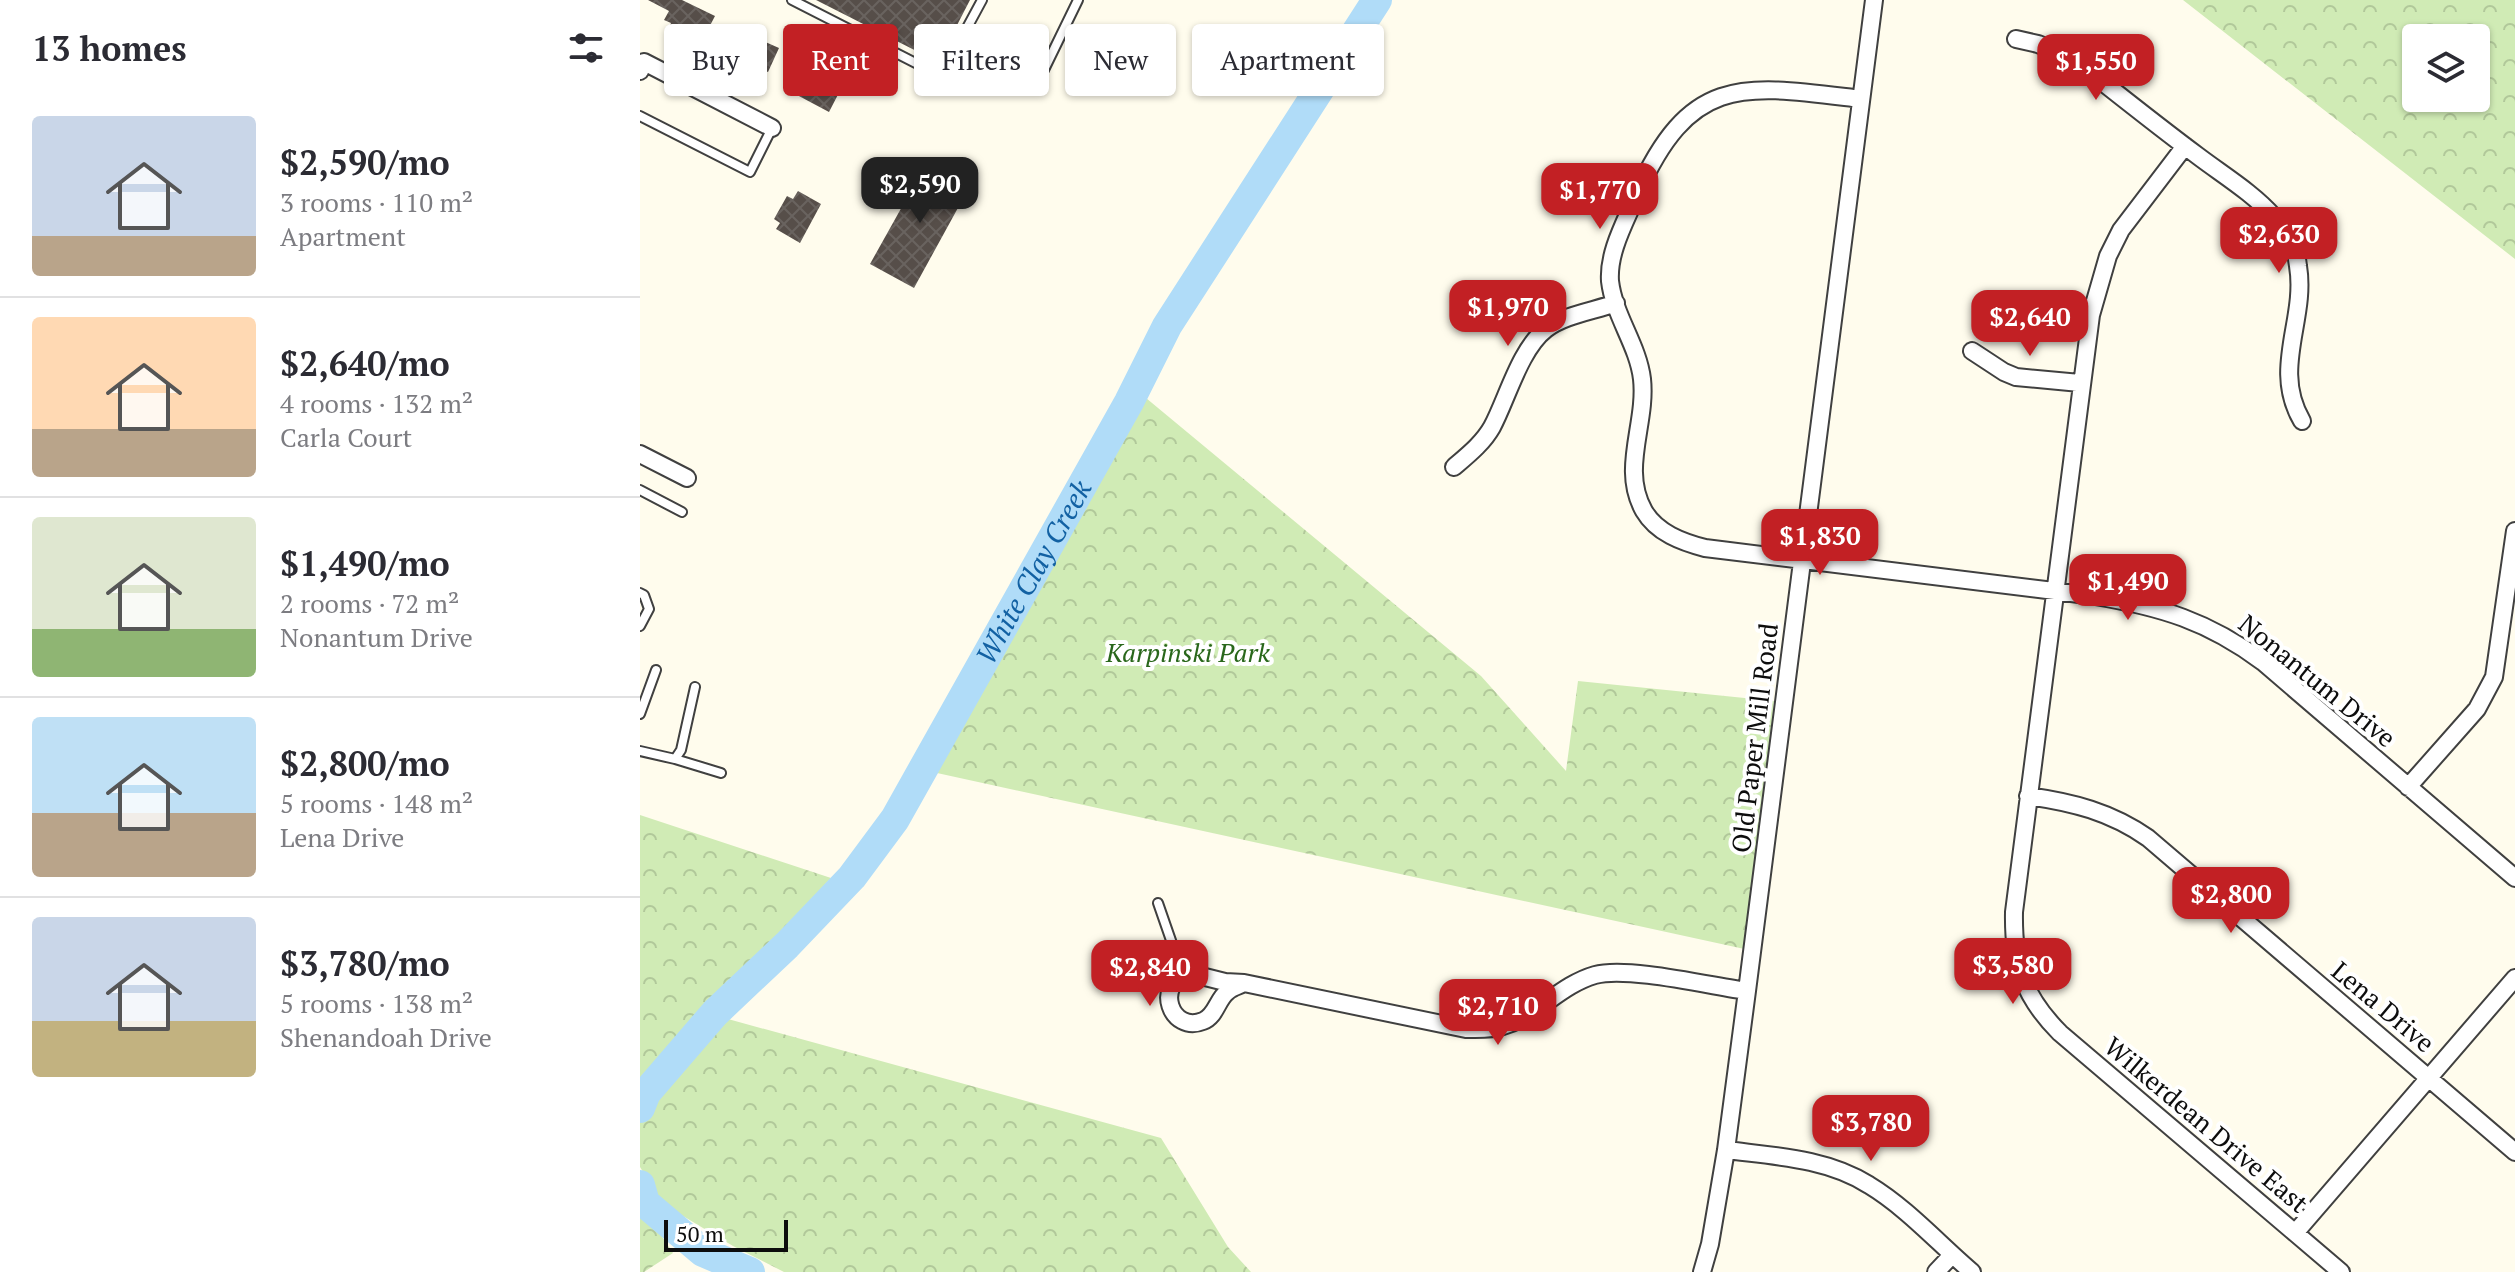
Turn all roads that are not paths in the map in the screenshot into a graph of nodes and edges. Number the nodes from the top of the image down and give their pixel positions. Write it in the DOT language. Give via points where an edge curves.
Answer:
graph roads {
  1 [pos="792,0"];
  2 [pos="982,0"];
  3 [pos="1078,0"];
  4 [pos="1874,0"];
  5 [pos="969,24"];
  6 [pos="2016,39"];
  7 [pos="1049,60"];
  8 [pos="914,62"];
  9 [pos="640,71"];
  10 [pos="1861,99"];
  11 [pos="640,116"];
  12 [pos="772,128"];
  13 [pos="2185,146"];
  14 [pos="1616,303"];
  15 [pos="1972,351"];
  16 [pos="2080,383"];
  17 [pos="2302,421"];
  18 [pos="640,454"];
  19 [pos="1454,467"];
  20 [pos="687,478"];
  21 [pos="640,490"];
  22 [pos="682,512"];
  23 [pos="2515,531"];
  24 [pos="1802,560"];
  25 [pos="2054,591"];
  26 [pos="640,593"];
  27 [pos="640,626"];
  28 [pos="656,670"];
  29 [pos="695,687"];
  30 [pos="640,714"];
  31 [pos="640,751"];
  32 [pos="675,759"];
  33 [pos="721,773"];
  34 [pos="2408,787"];
  35 [pos="2028,796"];
  36 [pos="2515,878"];
  37 [pos="1158,903"];
  38 [pos="1183,975"];
  39 [pos="2515,978"];
  40 [pos="1244,983"];
  41 [pos="1747,991"];
  42 [pos="2429,1077"];
  43 [pos="1726,1150"];
  44 [pos="2515,1152"];
  45 [pos="2295,1233"];
  46 [pos="1952,1255"];
  47 [pos="1702,1272"];
  48 [pos="1936,1272"];
  49 [pos="1972,1272"];
  50 [pos="2341,1272"];
  1 -- 8 [label="lane"];
  2 -- 5 [label="lane"];
  3 -- 7 [label="lane"];
  4 -- 10 [label="street, Old Paper Mill Road"];
  6 -- 13 [label="street" via="2072,58"];
  9 -- 12 [label="street" via="644,62"];
  10 -- 14 [label="street" via="1755,89 1719,97 1685,118 1659,148 1617,243 1610,280"];
  10 -- 24 [label="street, Old Paper Mill Road"];
  11 -- 12 [label="lane" via="750,172"];
  13 -- 16 [label="street, Wilkerdean Drive East" via="2139,204 2108,256"];
  13 -- 17 [label="street" via="2274,216 2294,247 2299,286 2288,368 2293,406"];
  14 -- 19 [label="street" via="1545,330 1527,354 1491,429"];
  14 -- 24 [label="street, Nonantum Drive" via="1643,385 1634,462 1637,496 1646,514 1674,538 1705,548"];
  15 -- 16 [label="street" via="2016,377"];
  16 -- 25 [label="street, Wilkerdean Drive East"];
  18 -- 20 [label="street"];
  21 -- 22 [label="lane"];
  23 -- 34 [label="street" via="2494,677 2477,709"];
  24 -- 25 [label="street, Nonantum Drive"];
  24 -- 41 [label="street, Old Paper Mill Road"];
  25 -- 34 [label="street, Nonantum Drive" via="2151,606 2221,633 2263,662"];
  25 -- 35 [label="street, Wilkerdean Drive East"];
  26 -- 27 [label="lane" via="649,609"];
  28 -- 30 [label="lane"];
  29 -- 32 [label="lane"];
  31 -- 32 [label="lane"];
  32 -- 33 [label="lane"];
  34 -- 36 [label="street, Nonantum Drive"];
  35 -- 42 [label="street, Lena Drive" via="2074,804 2133,828"];
  35 -- 45 [label="street, Wilkerdean Drive East" via="2014,935 2021,978 2032,998 2060,1033"];
  37 -- 38 [label="lane"];
  38 -- 40 [label="street"];
  38 -- 40 [label="street" via="1173,983 1168,999 1177,1017 1188,1022 1209,1017 1225,993"];
  39 -- 42 [label="street"];
  40 -- 41 [label="street" via="1466,1029 1503,1026 1566,987 1599,974 1635,974"];
  41 -- 43 [label="street, Old Paper Mill Road"];
  42 -- 44 [label="street, Lena Drive"];
  42 -- 45 [label="street"];
  43 -- 46 [label="street" via="1819,1165 1867,1183"];
  43 -- 47 [label="street, Old Paper Mill Road"];
  45 -- 50 [label="street, Wilkerdean Drive East"];
  46 -- 48 [label="street"];
  46 -- 49 [label="street"];
}
